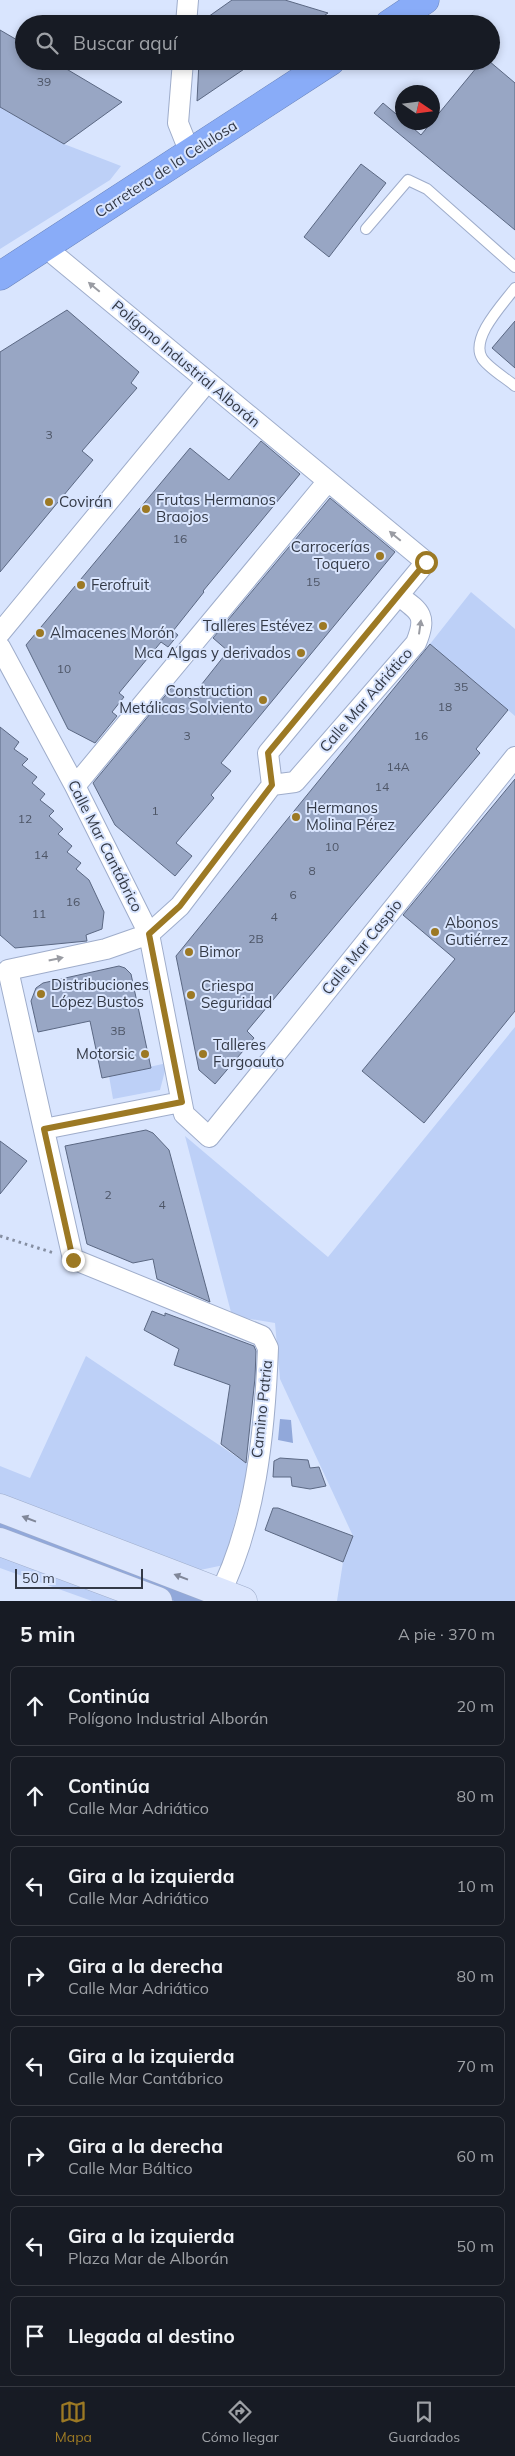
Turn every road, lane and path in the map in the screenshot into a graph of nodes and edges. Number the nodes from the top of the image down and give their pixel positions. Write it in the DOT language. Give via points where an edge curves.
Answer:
graph roads {
  1 [pos="188,0"];
  2 [pos="425,0"];
  3 [pos="187,15"];
  4 [pos="402,15"];
  5 [pos="182,70"];
  6 [pos="317,70"];
  7 [pos="190,154"];
  8 [pos="366,229"];
  9 [pos="45,247"];
  10 [pos="515,266"];
  11 [pos="0,276"];
  12 [pos="515,288"];
  13 [pos="207,382"];
  14 [pos="515,386"];
  15 [pos="328,481"];
  16 [pos="399,596"];
  17 [pos="0,632"];
  18 [pos="0,647"];
  19 [pos="515,757"];
  20 [pos="272,785"];
  21 [pos="75,786"];
  22 [pos="149,934"];
  23 [pos="4,966"];
  24 [pos="182,1102"];
  25 [pos="44,1129"];
  26 [pos="208,1137"];
  27 [pos="0,1236"];
  28 [pos="73,1260"];
  29 [pos="0,1508"];
  30 [pos="0,1542"];
  31 [pos="224,1598"];
  32 [pos="158,1601"];
  1 -- 3 [label="street"];
  2 -- 4 [label="highway"];
  5 -- 7 [label="street" via="178,123"];
  6 -- 7 [label="highway, Carretera de la Celulosa"];
  7 -- 9 [label="highway, Carretera de la Celulosa"];
  8 -- 10 [label="lane" via="408,180 427,189"];
  9 -- 11 [label="highway, Carretera de la Celulosa"];
  13 -- 9 [label="street, Polígono Industrial Alborán, one-way"];
  12 -- 14 [label="lane" via="482,334 479,346 482,359"];
  13 -- 15 [label="street, Polígono Industrial Alborán"];
  13 -- 17 [label="street"];
  16 -- 15 [label="street, Polígono Industrial Alborán, one-way" via="426,562"];
  15 -- 21 [label="street"];
  16 -- 20 [label="street" via="268,753"];
  20 -- 16 [label="street, Calle Mar Adriático, one-way" via="295,782 416,643 422,628 420,615"];
  18 -- 21 [label="street, Calle Mar Cantábrico"];
  19 -- 26 [label="street, Calle Mar Caspio"];
  20 -- 22 [label="street" via="180,906"];
  21 -- 22 [label="street, Calle Mar Cantábrico"];
  23 -- 22 [label="street, one-way" via="106,949"];
  22 -- 24 [label="street, Calle Mar Cantábrico"];
  23 -- 25 [label="street"];
  24 -- 25 [label="street"];
  24 -- 26 [label="street, Calle Mar Cantábrico" via="184,1114"];
  25 -- 28 [label="street"];
  27 -- 28 [label="path"];
  28 -- 31 [label="street, Camino Patria" via="262,1336 268,1348 258,1454 247,1517"];
  31 -- 29 [label="street, one-way"];
  30 -- 32 [label="street"];
}
